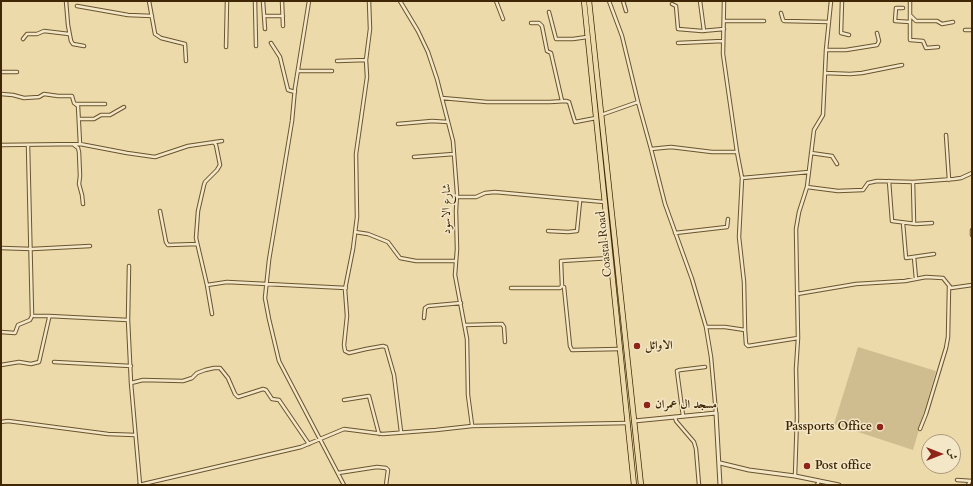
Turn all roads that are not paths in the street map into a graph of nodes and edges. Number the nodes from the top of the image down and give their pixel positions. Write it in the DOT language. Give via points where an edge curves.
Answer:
graph roads {
  1 [pos="66,1"];
  2 [pos="149,1"];
  3 [pos="227,1"];
  4 [pos="255,1"];
  5 [pos="264,1"];
  6 [pos="282,1"];
  7 [pos="309,1"];
  8 [pos="369,1"];
  9 [pos="400,1"];
  10 [pos="496,1"];
  11 [pos="584,1"];
  12 [pos="589,1"];
  13 [pos="609,1"];
  14 [pos="623,1"];
  15 [pos="700,1"];
  16 [pos="724,1"];
  17 [pos="831,1"];
  18 [pos="842,1"];
  19 [pos="910,1"];
  20 [pos="672,4"];
  21 [pos="77,6"];
  22 [pos="903,8"];
  23 [pos="626,11"];
  24 [pos="549,12"];
  25 [pos="781,13"];
  26 [pos="910,15"];
  27 [pos="152,16"];
  28 [pos="264,16"];
  29 [pos="283,16"];
  30 [pos="503,19"];
  31 [pos="724,21"];
  32 [pos="764,21"];
  33 [pos="829,22"];
  34 [pos="910,22"];
  35 [pos="953,22"];
  36 [pos="531,23"];
  37 [pos="283,26"];
  38 [pos="265,28"];
  39 [pos="724,29"];
  40 [pos="965,30"];
  41 [pos="972,30"];
  42 [pos="704,31"];
  43 [pos="876,32"];
  44 [pos="69,34"];
  45 [pos="848,35"];
  46 [pos="587,37"];
  47 [pos="23,39"];
  48 [pos="723,41"];
  49 [pos="678,43"];
  50 [pos="271,44"];
  51 [pos="84,46"];
  52 [pos="256,46"];
  53 [pos="226,47"];
  54 [pos="938,47"];
  55 [pos="826,50"];
  56 [pos="366,60"];
  57 [pos="186,61"];
  58 [pos="337,61"];
  59 [pos="902,65"];
  60 [pos="298,71"];
  61 [pos="1,72"];
  62 [pos="17,72"];
  63 [pos="332,72"];
  64 [pos="825,73"];
  65 [pos="294,92"];
  66 [pos="1,94"];
  67 [pos="442,98"];
  68 [pos="562,102"];
  69 [pos="638,102"];
  70 [pos="76,104"];
  71 [pos="105,104"];
  72 [pos="124,107"];
  73 [pos="599,117"];
  74 [pos="79,119"];
  75 [pos="448,122"];
  76 [pos="398,124"];
  77 [pos="946,135"];
  78 [pos="222,141"];
  79 [pos="214,142"];
  80 [pos="74,144"];
  81 [pos="80,144"];
  82 [pos="1,145"];
  83 [pos="28,145"];
  84 [pos="651,149"];
  85 [pos="737,152"];
  86 [pos="811,153"];
  87 [pos="454,154"];
  88 [pos="414,157"];
  89 [pos="837,164"];
  90 [pos="808,172"];
  91 [pos="972,173"];
  92 [pos="742,178"];
  93 [pos="949,180"];
  94 [pos="889,181"];
  95 [pos="913,182"];
  96 [pos="807,187"];
  97 [pos="457,197"];
  98 [pos="580,201"];
  99 [pos="605,202"];
  100 [pos="83,204"];
  101 [pos="160,211"];
  102 [pos="728,219"];
  103 [pos="903,223"];
  104 [pos="914,223"];
  105 [pos="932,223"];
  106 [pos="972,230"];
  107 [pos="548,231"];
  108 [pos="355,232"];
  109 [pos="675,233"];
  110 [pos="972,235"];
  111 [pos="197,244"];
  112 [pos="90,246"];
  113 [pos="1,248"];
  114 [pos="29,249"];
  115 [pos="934,254"];
  116 [pos="914,257"];
  117 [pos="611,258"];
  118 [pos="456,261"];
  119 [pos="129,266"];
  120 [pos="616,275"];
  121 [pos="916,279"];
  122 [pos="266,284"];
  123 [pos="207,285"];
  124 [pos="972,285"];
  125 [pos="564,287"];
  126 [pos="949,287"];
  127 [pos="346,288"];
  128 [pos="512,288"];
  129 [pos="797,294"];
  130 [pos="461,303"];
  131 [pos="212,314"];
  132 [pos="32,316"];
  133 [pos="49,316"];
  134 [pos="424,318"];
  135 [pos="128,320"];
  136 [pos="465,325"];
  137 [pos="706,327"];
  138 [pos="745,330"];
  139 [pos="1,332"];
  140 [pos="798,338"];
  141 [pos="505,342"];
  142 [pos="620,349"];
  143 [pos="54,362"];
  144 [pos="1,365"];
  145 [pos="131,366"];
  146 [pos="705,367"];
  147 [pos="131,383"];
  148 [pos="344,400"];
  149 [pos="716,413"];
  150 [pos="675,416"];
  151 [pos="683,416"];
  152 [pos="634,421"];
  153 [pos="1,422"];
  154 [pos="628,423"];
  155 [pos="472,426"];
  156 [pos="920,429"];
  157 [pos="401,432"];
  158 [pos="379,434"];
  159 [pos="135,435"];
  160 [pos="319,440"];
  161 [pos="309,444"];
  162 [pos="720,463"];
  163 [pos="338,473"];
  164 [pos="795,476"];
  165 [pos="956,480"];
  166 [pos="819,481"];
  167 [pos="971,481"];
  168 [pos="140,485"];
  169 [pos="344,485"];
  170 [pos="386,485"];
  171 [pos="634,485"];
  172 [pos="641,485"];
  173 [pos="699,485"];
  174 [pos="720,485"];
  175 [pos="817,485"];
  176 [pos="839,485"];
  177 [pos="968,485"];
  1 -- 44 [label="street"];
  2 -- 27 [label="street"];
  3 -- 53 [label="street"];
  4 -- 52 [label="street"];
  5 -- 28 [label="street"];
  6 -- 29 [label="street"];
  7 -- 60 [label="street"];
  8 -- 56 [label="street" via="370,29"];
  9 -- 67 [label="street, شارع الاسود" via="424,43"];
  10 -- 30 [label="street"];
  11 -- 46 [label="highway, Coastal Road"];
  12 -- 73 [label="highway, Coastal Road"];
  13 -- 69 [label="street" via="622,36"];
  14 -- 23 [label="street"];
  15 -- 42 [label="street"];
  16 -- 31 [label="street"];
  17 -- 33 [label="street"];
  18 -- 45 [label="street" via="841,33"];
  19 -- 26 [label="street"];
  20 -- 42 [label="street" via="676,6 678,29"];
  21 -- 27 [label="street"];
  22 -- 34 [label="street" via="896,8 895,21"];
  24 -- 46 [label="street" via="556,39"];
  25 -- 33 [label="street" via="784,21"];
  26 -- 34 [label="street"];
  26 -- 35 [label="street" via="916,21 936,21 942,24"];
  27 -- 57 [label="street" via="157,36 185,44"];
  28 -- 29 [label="street"];
  28 -- 38 [label="street"];
  29 -- 37 [label="street"];
  31 -- 32 [label="street"];
  31 -- 39 [label="street"];
  33 -- 55 [label="street"];
  34 -- 54 [label="street" via="911,40 923,41 926,48"];
  36 -- 68 [label="street" via="539,23 542,26"];
  39 -- 42 [label="street"];
  39 -- 48 [label="street"];
  40 -- 41 [label="street"];
  43 -- 55 [label="street" via="879,41 877,45"];
  44 -- 47 [label="street" via="44,31 27,34"];
  44 -- 51 [label="street" via="73,44"];
  46 -- 73 [label="highway, Coastal Road"];
  48 -- 49 [label="street"];
  48 -- 85 [label="street" via="724,65"];
  50 -- 65 [label="street" via="280,57 288,90"];
  55 -- 64 [label="street"];
  56 -- 58 [label="street"];
  56 -- 108 [label="street" via="366,82 356,154"];
  59 -- 64 [label="street" via="862,73"];
  60 -- 63 [label="street"];
  60 -- 65 [label="street"];
  61 -- 62 [label="street"];
  64 -- 86 [label="street" via="823,115 814,130"];
  65 -- 122 [label="street" via="292,121"];
  66 -- 70 [label="street" via="24,98 39,98 44,94 71,96"];
  67 -- 68 [label="street" via="494,102"];
  67 -- 75 [label="street, شارع الاسود"];
  68 -- 73 [label="street" via="569,102 574,122"];
  69 -- 73 [label="street"];
  69 -- 84 [label="street"];
  70 -- 71 [label="street"];
  70 -- 74 [label="street"];
  72 -- 74 [label="street" via="108,116"];
  73 -- 99 [label="highway, Coastal Road"];
  73 -- 120 [label="highway, Coastal Road"];
  74 -- 81 [label="street"];
  75 -- 76 [label="street"];
  75 -- 87 [label="street, شارع الاسود"];
  77 -- 93 [label="street"];
  78 -- 79 [label="street"];
  79 -- 81 [label="street" via="188,146 155,157"];
  79 -- 111 [label="street" via="220,164 218,170 204,185 197,219"];
  80 -- 81 [label="street"];
  80 -- 83 [label="street"];
  80 -- 100 [label="street" via="79,152 79,184"];
  82 -- 83 [label="street"];
  83 -- 114 [label="street"];
  84 -- 85 [label="street" via="671,147"];
  84 -- 109 [label="street"];
  85 -- 92 [label="street"];
  86 -- 89 [label="street" via="832,156"];
  86 -- 90 [label="street"];
  87 -- 88 [label="street"];
  87 -- 97 [label="street, شارع الاسود"];
  90 -- 92 [label="street"];
  90 -- 96 [label="street"];
  91 -- 93 [label="street"];
  92 -- 138 [label="street" via="739,237 744,282"];
  93 -- 95 [label="street"];
  94 -- 95 [label="street"];
  94 -- 96 [label="street" via="868,183 863,190 838,191"];
  94 -- 103 [label="street" via="892,221"];
  95 -- 104 [label="street"];
  96 -- 129 [label="street" via="796,229"];
  97 -- 98 [label="street" via="476,197 495,192"];
  97 -- 118 [label="street, شارع الاسود"];
  98 -- 99 [label="street"];
  98 -- 107 [label="street" via="577,231"];
  99 -- 117 [label="highway, Coastal Road"];
  101 -- 111 [label="street" via="168,245"];
  102 -- 109 [label="street" via="726,227"];
  103 -- 104 [label="street"];
  103 -- 116 [label="street" via="905,258"];
  104 -- 105 [label="street"];
  106 -- 110 [label="street"];
  108 -- 118 [label="street" via="388,242 398,257 403,259"];
  108 -- 127 [label="street"];
  109 -- 137 [label="street"];
  111 -- 123 [label="street"];
  112 -- 114 [label="street"];
  113 -- 114 [label="street"];
  114 -- 132 [label="street"];
  115 -- 116 [label="street"];
  116 -- 121 [label="street"];
  117 -- 120 [label="highway, Coastal Road"];
  117 -- 128 [label="street" via="561,262 560,288"];
  118 -- 130 [label="street, شارع الاسود" via="456,281"];
  119 -- 135 [label="street"];
  120 -- 142 [label="highway, Coastal Road"];
  120 -- 152 [label="highway, Coastal Road"];
  121 -- 126 [label="street" via="940,277 945,279"];
  121 -- 129 [label="street" via="856,284"];
  122 -- 123 [label="street" via="227,282"];
  122 -- 127 [label="street"];
  122 -- 160 [label="street" via="269,320 279,361"];
  123 -- 131 [label="street"];
  124 -- 126 [label="street"];
  125 -- 142 [label="street" via="572,350"];
  126 -- 156 [label="street" via="946,348"];
  127 -- 157 [label="street" via="345,351 351,353 366,348 386,347 394,375"];
  129 -- 140 [label="street"];
  130 -- 134 [label="street" via="428,306"];
  130 -- 136 [label="street, شارع الاسود"];
  132 -- 133 [label="street"];
  132 -- 139 [label="street" via="30,320 18,325 15,333"];
  133 -- 135 [label="street"];
  133 -- 144 [label="street" via="39,362"];
  135 -- 145 [label="street"];
  136 -- 141 [label="street" via="502,324"];
  136 -- 155 [label="street, شارع الاسود"];
  137 -- 138 [label="street"];
  137 -- 149 [label="street"];
  138 -- 140 [label="street" via="748,346"];
  140 -- 164 [label="street"];
  142 -- 154 [label="highway, Coastal Road"];
  143 -- 145 [label="street"];
  145 -- 147 [label="street"];
  146 -- 151 [label="street" via="677,371"];
  147 -- 159 [label="street"];
  147 -- 161 [label="street" via="143,380 183,381 197,373 220,368 236,396 264,390 272,399 279,400"];
  148 -- 158 [label="street" via="369,396"];
  149 -- 151 [label="street"];
  149 -- 162 [label="street"];
  150 -- 151 [label="street"];
  150 -- 152 [label="street"];
  150 -- 173 [label="street" via="676,421 694,442"];
  152 -- 172 [label="highway, Coastal Road"];
  153 -- 159 [label="street"];
  154 -- 155 [label="street"];
  154 -- 171 [label="highway, Coastal Road"];
  155 -- 157 [label="street"];
  157 -- 158 [label="street"];
  158 -- 160 [label="street" via="344,429"];
  159 -- 168 [label="street"];
  160 -- 161 [label="street"];
  160 -- 163 [label="street"];
  161 -- 168 [label="street"];
  162 -- 164 [label="street"];
  162 -- 174 [label="street"];
  163 -- 169 [label="street"];
  163 -- 170 [label="street" via="386,468"];
  164 -- 166 [label="street"];
  165 -- 167 [label="street"];
  166 -- 175 [label="street"];
  166 -- 176 [label="street"];
  167 -- 177 [label="street"];
}
